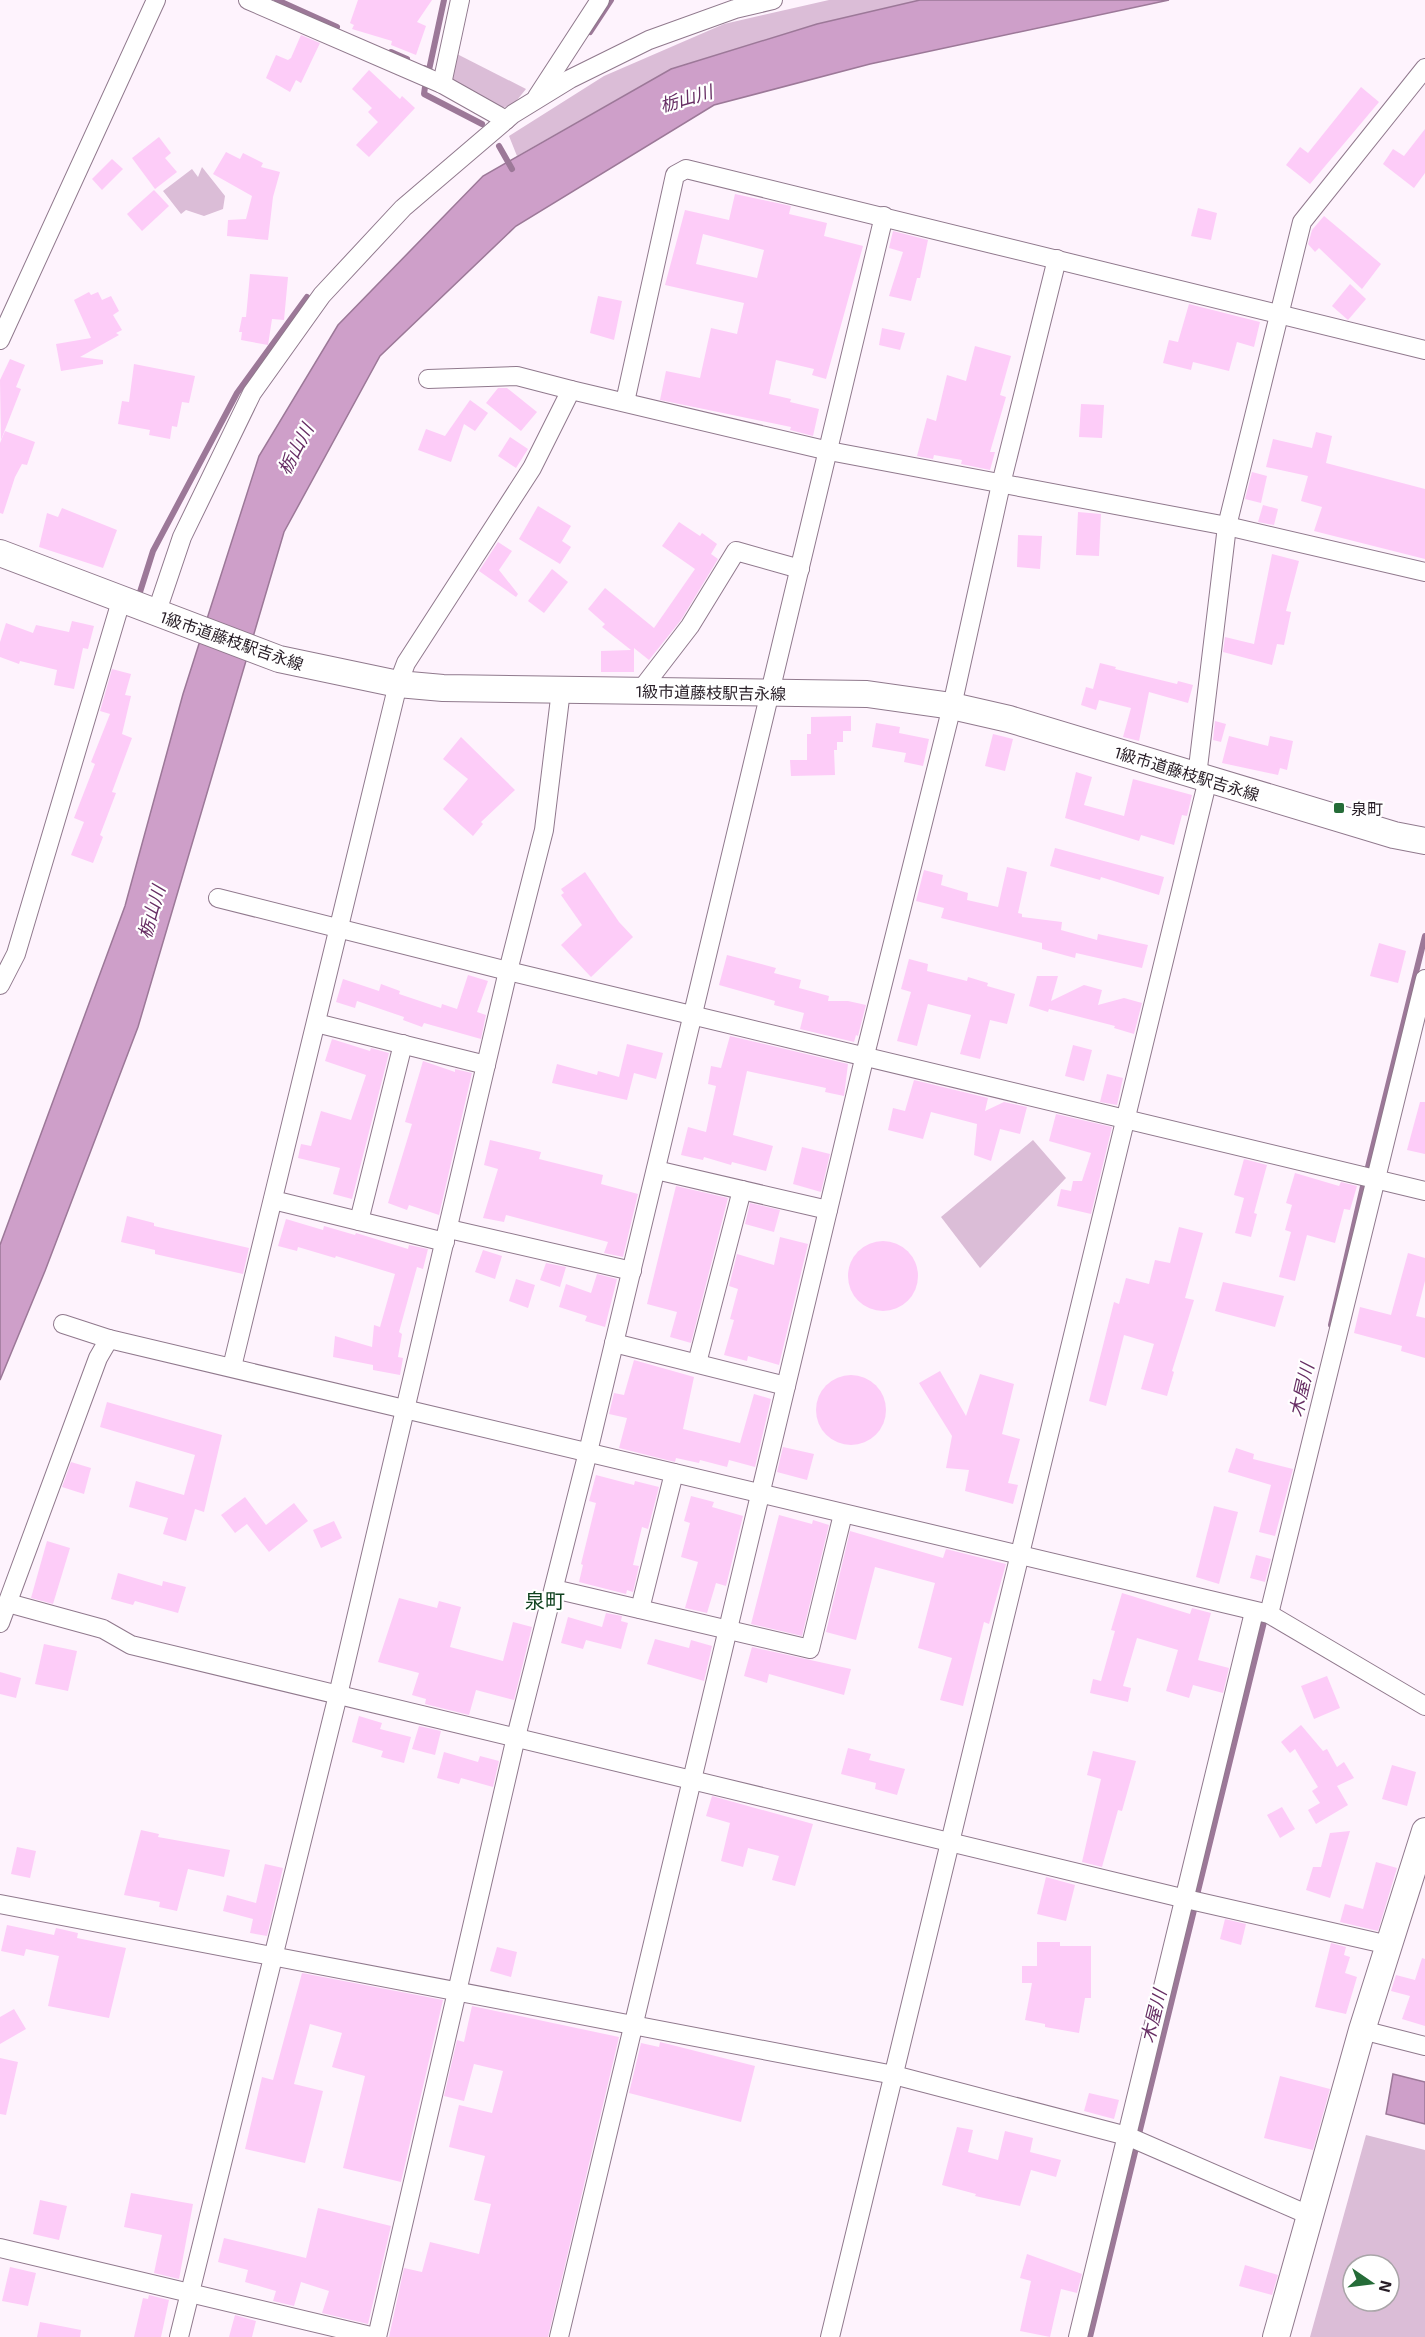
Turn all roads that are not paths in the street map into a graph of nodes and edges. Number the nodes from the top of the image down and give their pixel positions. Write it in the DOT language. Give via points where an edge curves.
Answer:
graph roads {
  1 [pos="156,0"];
  2 [pos="248,0"];
  3 [pos="460,0"];
  4 [pos="600,0"];
  5 [pos="773,0"];
  6 [pos="1425,68"];
  7 [pos="442,84"];
  8 [pos="534,101"];
  9 [pos="506,120"];
  10 [pos="884,216"];
  11 [pos="1058,260"];
  12 [pos="1279,314"];
  13 [pos="0,340"];
  14 [pos="1425,350"];
  15 [pos="428,379"];
  16 [pos="571,390"];
  17 [pos="625,402"];
  18 [pos="828,451"];
  19 [pos="1001,484"];
  20 [pos="1227,526"];
  21 [pos="0,553"];
  22 [pos="800,569"];
  23 [pos="1425,572"];
  24 [pos="121,601"];
  25 [pos="162,616"];
  26 [pos="398,684"];
  27 [pos="561,690"];
  28 [pos="640,691"];
  29 [pos="770,692"];
  30 [pos="952,706"];
  31 [pos="1203,778"];
  32 [pos="1425,841"];
  33 [pos="218,898"];
  34 [pos="339,929"];
  35 [pos="508,971"];
  36 [pos="1425,979"];
  37 [pos="0,984"];
  38 [pos="693,1014"];
  39 [pos="316,1023"];
  40 [pos="403,1044"];
  41 [pos="865,1054"];
  42 [pos="486,1065"];
  43 [pos="1125,1117"];
  44 [pos="656,1170"];
  45 [pos="1374,1179"];
  46 [pos="742,1190"];
  47 [pos="1425,1191"];
  48 [pos="273,1200"];
  49 [pos="828,1210"];
  50 [pos="359,1221"];
  51 [pos="447,1235"];
  52 [pos="632,1271"];
  53 [pos="63,1324"];
  54 [pos="109,1339"];
  55 [pos="614,1343"];
  56 [pos="698,1363"];
  57 [pos="232,1367"];
  58 [pos="786,1386"];
  59 [pos="407,1408"];
  60 [pos="588,1452"];
  61 [pos="674,1473"];
  62 [pos="760,1495"];
  63 [pos="843,1514"];
  64 [pos="1019,1554"];
  65 [pos="554,1588"];
  66 [pos="8,1603"];
  67 [pos="640,1609"];
  68 [pos="1261,1613"];
  69 [pos="0,1623"];
  70 [pos="728,1630"];
  71 [pos="338,1695"];
  72 [pos="1425,1706"];
  73 [pos="516,1737"];
  74 [pos="692,1779"];
  75 [pos="1425,1831"];
  76 [pos="950,1840"];
  77 [pos="1186,1899"];
  78 [pos="0,1904"];
  79 [pos="1389,1945"];
  80 [pos="273,1954"];
  81 [pos="457,1992"];
  82 [pos="634,2025"];
  83 [pos="1362,2030"];
  84 [pos="1425,2046"];
  85 [pos="894,2075"];
  86 [pos="1127,2136"];
  87 [pos="1311,2216"];
  88 [pos="0,2248"];
  89 [pos="189,2293"];
  90 [pos="179,2337"];
  91 [pos="376,2337"];
  92 [pos="559,2337"];
  93 [pos="830,2337"];
  94 [pos="1078,2337"];
  95 [pos="1276,2337"];
  1 -- 13 [label="street"];
  2 -- 7 [label="street"];
  3 -- 7 [label="street"];
  4 -- 8 [label="street"];
  5 -- 8 [label="street" via="735,9 649,40"];
  6 -- 12 [label="street" via="1302,222"];
  7 -- 9 [label="street"];
  8 -- 9 [label="street"];
  9 -- 25 [label="street" via="403,208 322,295 252,393 182,537"];
  10 -- 11 [label="street"];
  10 -- 17 [label="street" via="686,169 675,175"];
  10 -- 18 [label="street"];
  11 -- 12 [label="street"];
  11 -- 19 [label="street"];
  12 -- 14 [label="street"];
  12 -- 20 [label="street"];
  15 -- 16 [label="street" via="517,376"];
  16 -- 17 [label="street"];
  16 -- 26 [label="street" via="532,468 406,663"];
  17 -- 18 [label="street"];
  18 -- 19 [label="street"];
  18 -- 22 [label="street"];
  19 -- 20 [label="street"];
  19 -- 30 [label="street"];
  20 -- 23 [label="street"];
  20 -- 31 [label="street"];
  21 -- 24 [label="street, 1級市道藤枝駅吉永線"];
  22 -- 28 [label="street" via="736,551 690,626"];
  22 -- 29 [label="street"];
  24 -- 25 [label="street, 1級市道藤枝駅吉永線"];
  24 -- 37 [label="street" via="16,954"];
  25 -- 26 [label="street, 1級市道藤枝駅吉永線" via="279,659"];
  26 -- 27 [label="street, 1級市道藤枝駅吉永線"];
  26 -- 34 [label="street"];
  27 -- 28 [label="street, 1級市道藤枝駅吉永線"];
  27 -- 35 [label="street" via="544,830"];
  28 -- 29 [label="street, 1級市道藤枝駅吉永線"];
  29 -- 30 [label="street, 1級市道藤枝駅吉永線" via="867,694"];
  29 -- 38 [label="street"];
  30 -- 31 [label="street, 1級市道藤枝駅吉永線" via="1009,719"];
  30 -- 41 [label="street"];
  31 -- 32 [label="street, 1級市道藤枝駅吉永線"];
  31 -- 43 [label="street"];
  33 -- 34 [label="street"];
  34 -- 35 [label="street"];
  34 -- 39 [label="street"];
  35 -- 38 [label="street"];
  35 -- 42 [label="street"];
  36 -- 45 [label="street"];
  38 -- 41 [label="street"];
  38 -- 44 [label="street"];
  39 -- 40 [label="street"];
  39 -- 48 [label="street"];
  40 -- 42 [label="street"];
  40 -- 50 [label="street"];
  41 -- 43 [label="street"];
  41 -- 49 [label="street"];
  42 -- 51 [label="street"];
  43 -- 45 [label="street"];
  43 -- 64 [label="street"];
  44 -- 46 [label="street"];
  44 -- 52 [label="street"];
  45 -- 47 [label="street"];
  45 -- 68 [label="street"];
  46 -- 49 [label="street"];
  46 -- 56 [label="street"];
  48 -- 50 [label="street"];
  48 -- 57 [label="street"];
  49 -- 58 [label="street"];
  50 -- 51 [label="street"];
  51 -- 52 [label="street"];
  51 -- 59 [label="street"];
  52 -- 55 [label="street"];
  53 -- 54 [label="street"];
  54 -- 57 [label="street"];
  54 -- 66 [label="street" via="98,1359"];
  55 -- 56 [label="street"];
  55 -- 60 [label="street"];
  56 -- 58 [label="street"];
  57 -- 59 [label="street"];
  58 -- 62 [label="street"];
  59 -- 60 [label="street"];
  59 -- 71 [label="street"];
  60 -- 61 [label="street"];
  60 -- 65 [label="street"];
  61 -- 62 [label="street"];
  61 -- 67 [label="street"];
  62 -- 63 [label="street"];
  62 -- 70 [label="street"];
  63 -- 64 [label="street"];
  63 -- 70 [label="street" via="810,1649"];
  64 -- 68 [label="street"];
  64 -- 76 [label="street"];
  65 -- 67 [label="street"];
  65 -- 73 [label="street"];
  66 -- 69 [label="street"];
  66 -- 71 [label="street" via="103,1629 131,1645"];
  67 -- 70 [label="street"];
  68 -- 72 [label="street"];
  68 -- 77 [label="street"];
  70 -- 74 [label="street"];
  71 -- 73 [label="street"];
  71 -- 80 [label="street"];
  73 -- 74 [label="street"];
  73 -- 81 [label="street"];
  74 -- 76 [label="street"];
  74 -- 82 [label="street"];
  75 -- 79 [label="street"];
  76 -- 77 [label="street"];
  76 -- 85 [label="street"];
  77 -- 79 [label="street"];
  77 -- 86 [label="street"];
  78 -- 80 [label="street"];
  79 -- 83 [label="street"];
  80 -- 81 [label="street"];
  80 -- 89 [label="street"];
  81 -- 82 [label="street"];
  81 -- 91 [label="street"];
  82 -- 85 [label="street"];
  82 -- 92 [label="street"];
  83 -- 84 [label="street"];
  83 -- 87 [label="street"];
  85 -- 86 [label="street"];
  85 -- 93 [label="street"];
  86 -- 87 [label="street"];
  86 -- 94 [label="street"];
  87 -- 95 [label="street"];
  88 -- 89 [label="street"];
  89 -- 90 [label="street"];
  89 -- 91 [label="street"];
}
